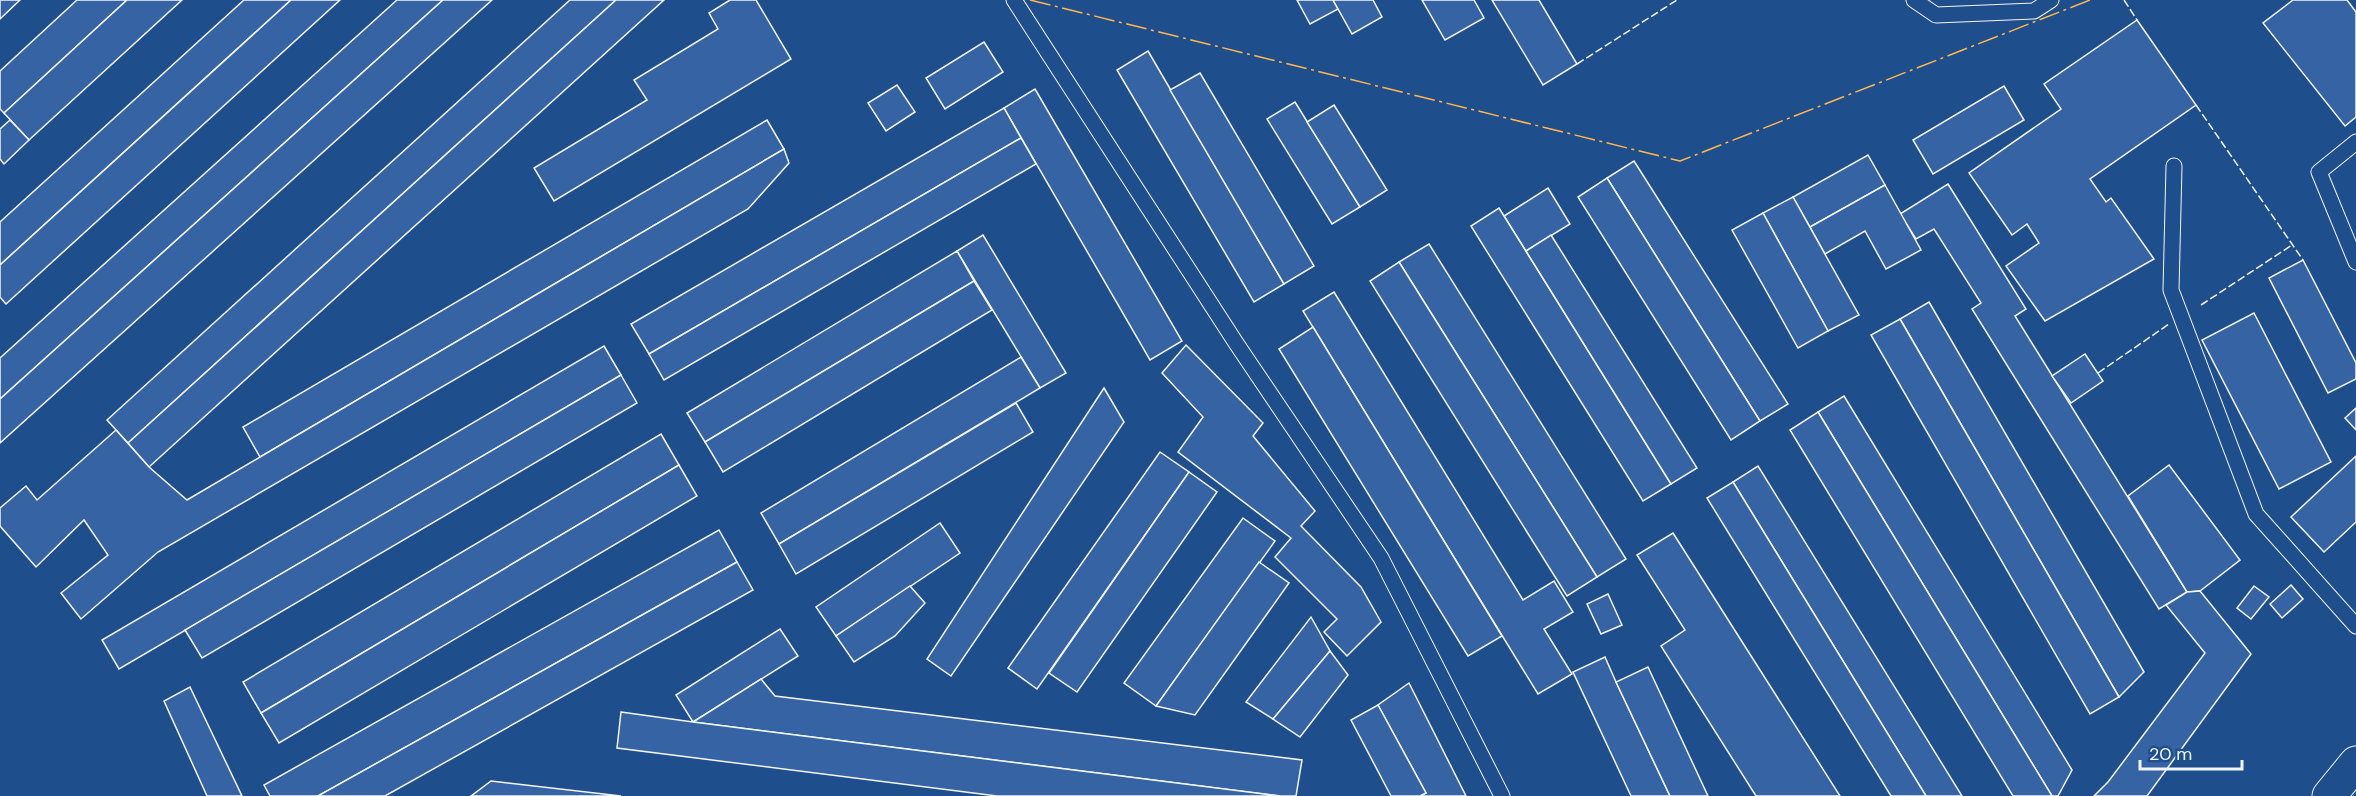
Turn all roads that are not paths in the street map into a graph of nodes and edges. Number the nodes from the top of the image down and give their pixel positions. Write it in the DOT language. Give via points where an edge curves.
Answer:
graph roads {
  1 [pos="1014,0"];
  2 [pos="1914,0"];
  3 [pos="2051,0"];
  4 [pos="2356,142"];
  5 [pos="2174,166"];
  6 [pos="2356,262"];
  7 [pos="2356,626"];
  8 [pos="2356,763"];
  9 [pos="1502,796"];
  10 [pos="2329,796"];
  1 -- 9 [label="lane" via="1236,343 1381,558"];
  2 -- 3 [label="lane" via="1936,15 2034,11"];
  4 -- 6 [label="lane" via="2319,172"];
  5 -- 7 [label="lane" via="2171,290 2256,514"];
  8 -- 10 [label="main road"];
}
